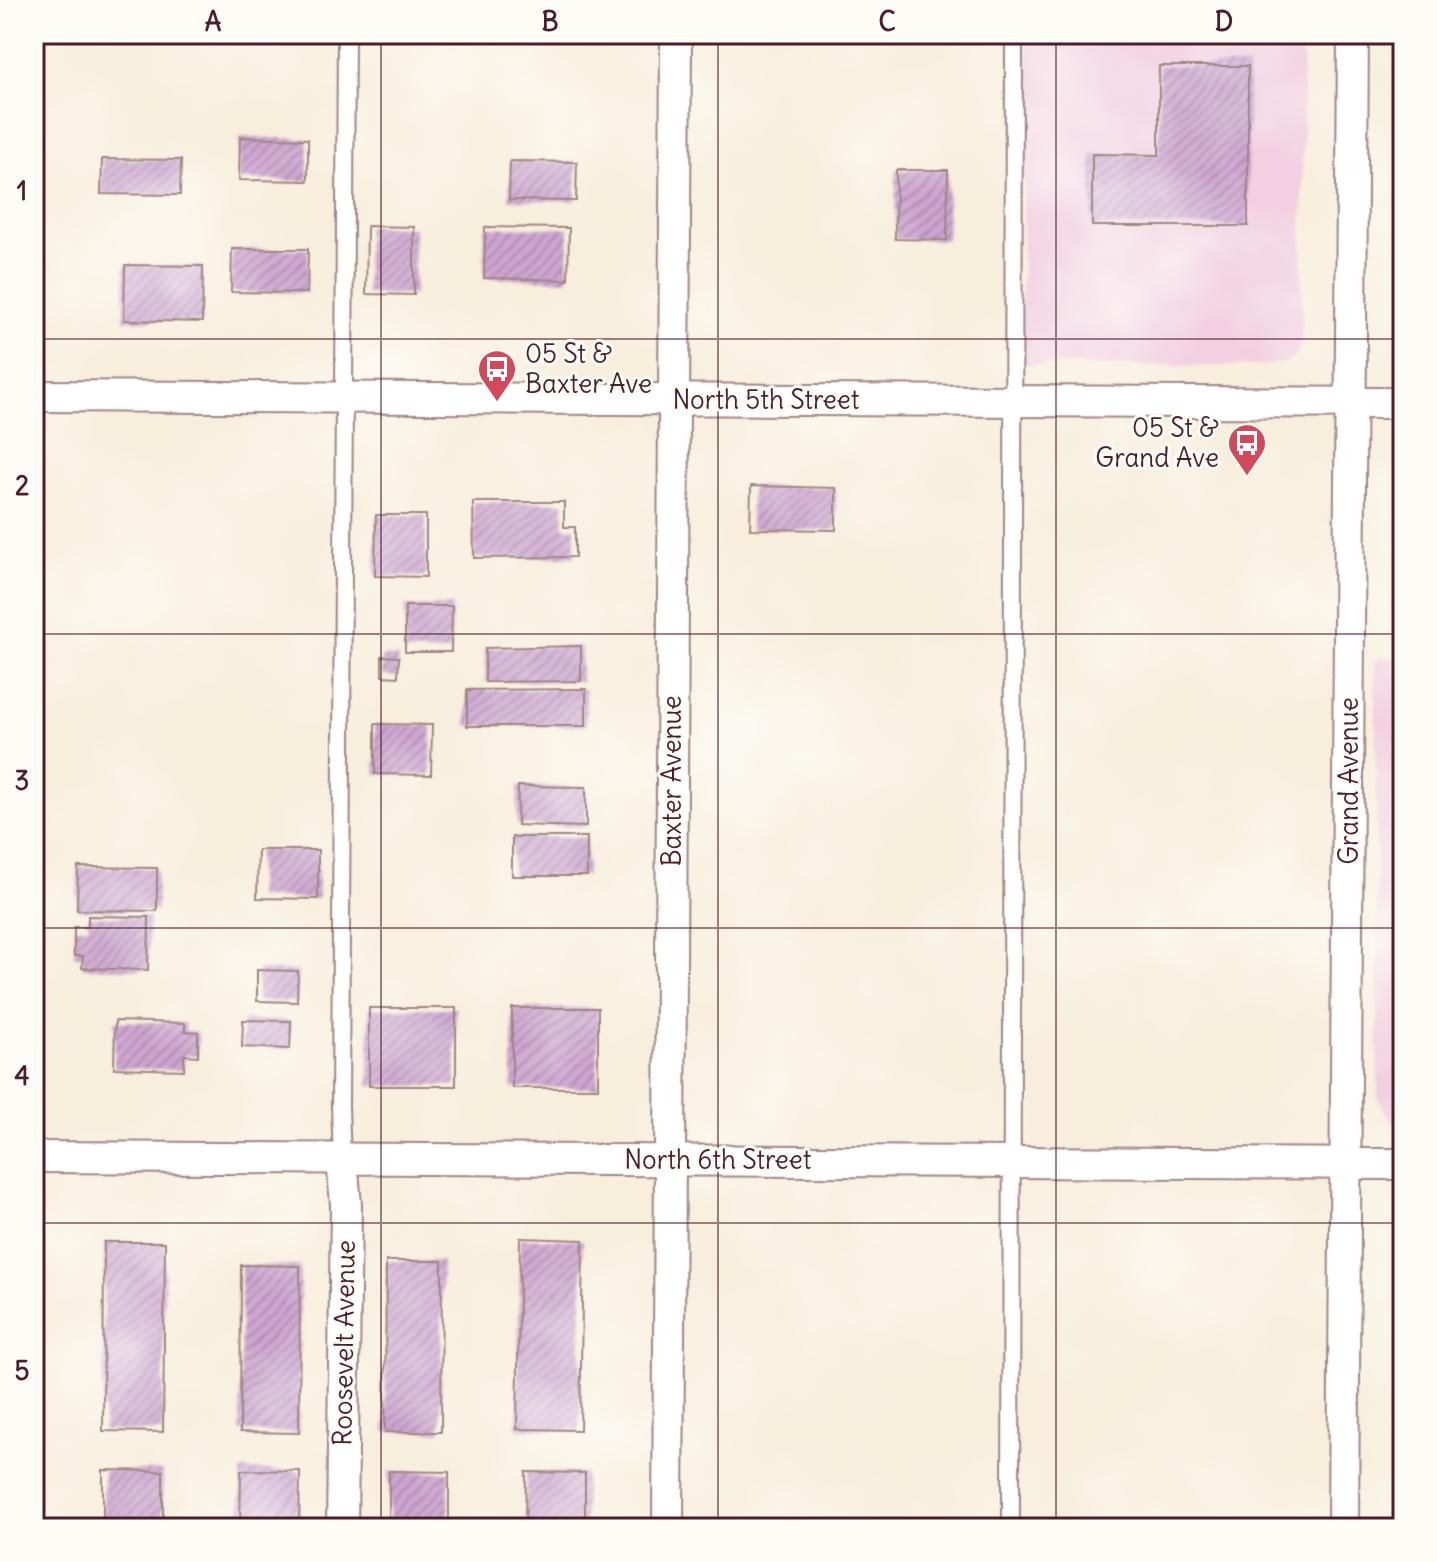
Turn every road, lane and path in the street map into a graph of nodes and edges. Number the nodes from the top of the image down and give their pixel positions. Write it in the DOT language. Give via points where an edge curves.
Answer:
graph roads {
  1 [pos="346,34"];
  2 [pos="676,34"];
  3 [pos="1014,34"];
  4 [pos="1353,34"];
  5 [pos="34,396"];
  6 [pos="342,398"];
  7 [pos="674,399"];
  8 [pos="1013,401"];
  9 [pos="1351,403"];
  10 [pos="1403,403"];
  11 [pos="34,1157"];
  12 [pos="342,1159"];
  13 [pos="670,1161"];
  14 [pos="1011,1162"];
  15 [pos="1347,1163"];
  16 [pos="1403,1164"];
  17 [pos="342,1528"];
  18 [pos="668,1528"];
  19 [pos="1011,1528"];
  20 [pos="1343,1528"];
  1 -- 6 [label="lane"];
  2 -- 7 [label="street, Baxter Avenue"];
  3 -- 8 [label="lane"];
  4 -- 9 [label="street, Grand Avenue"];
  5 -- 6 [label="street, North 5th Street"];
  6 -- 7 [label="street, North 5th Street"];
  6 -- 12 [label="lane"];
  7 -- 8 [label="street, North 5th Street"];
  7 -- 13 [label="street, Baxter Avenue"];
  8 -- 9 [label="street, North 5th Street"];
  8 -- 14 [label="lane"];
  9 -- 10 [label="street, North 5th Street"];
  9 -- 15 [label="street, Grand Avenue"];
  11 -- 12 [label="street, North 6th Street"];
  12 -- 13 [label="street, North 6th Street"];
  12 -- 17 [label="street, Roosevelt Avenue"];
  13 -- 14 [label="street, North 6th Street"];
  13 -- 18 [label="street, Baxter Avenue"];
  14 -- 15 [label="street, North 6th Street"];
  14 -- 19 [label="lane"];
  15 -- 16 [label="street, North 6th Street"];
  15 -- 20 [label="street, Grand Avenue"];
}
